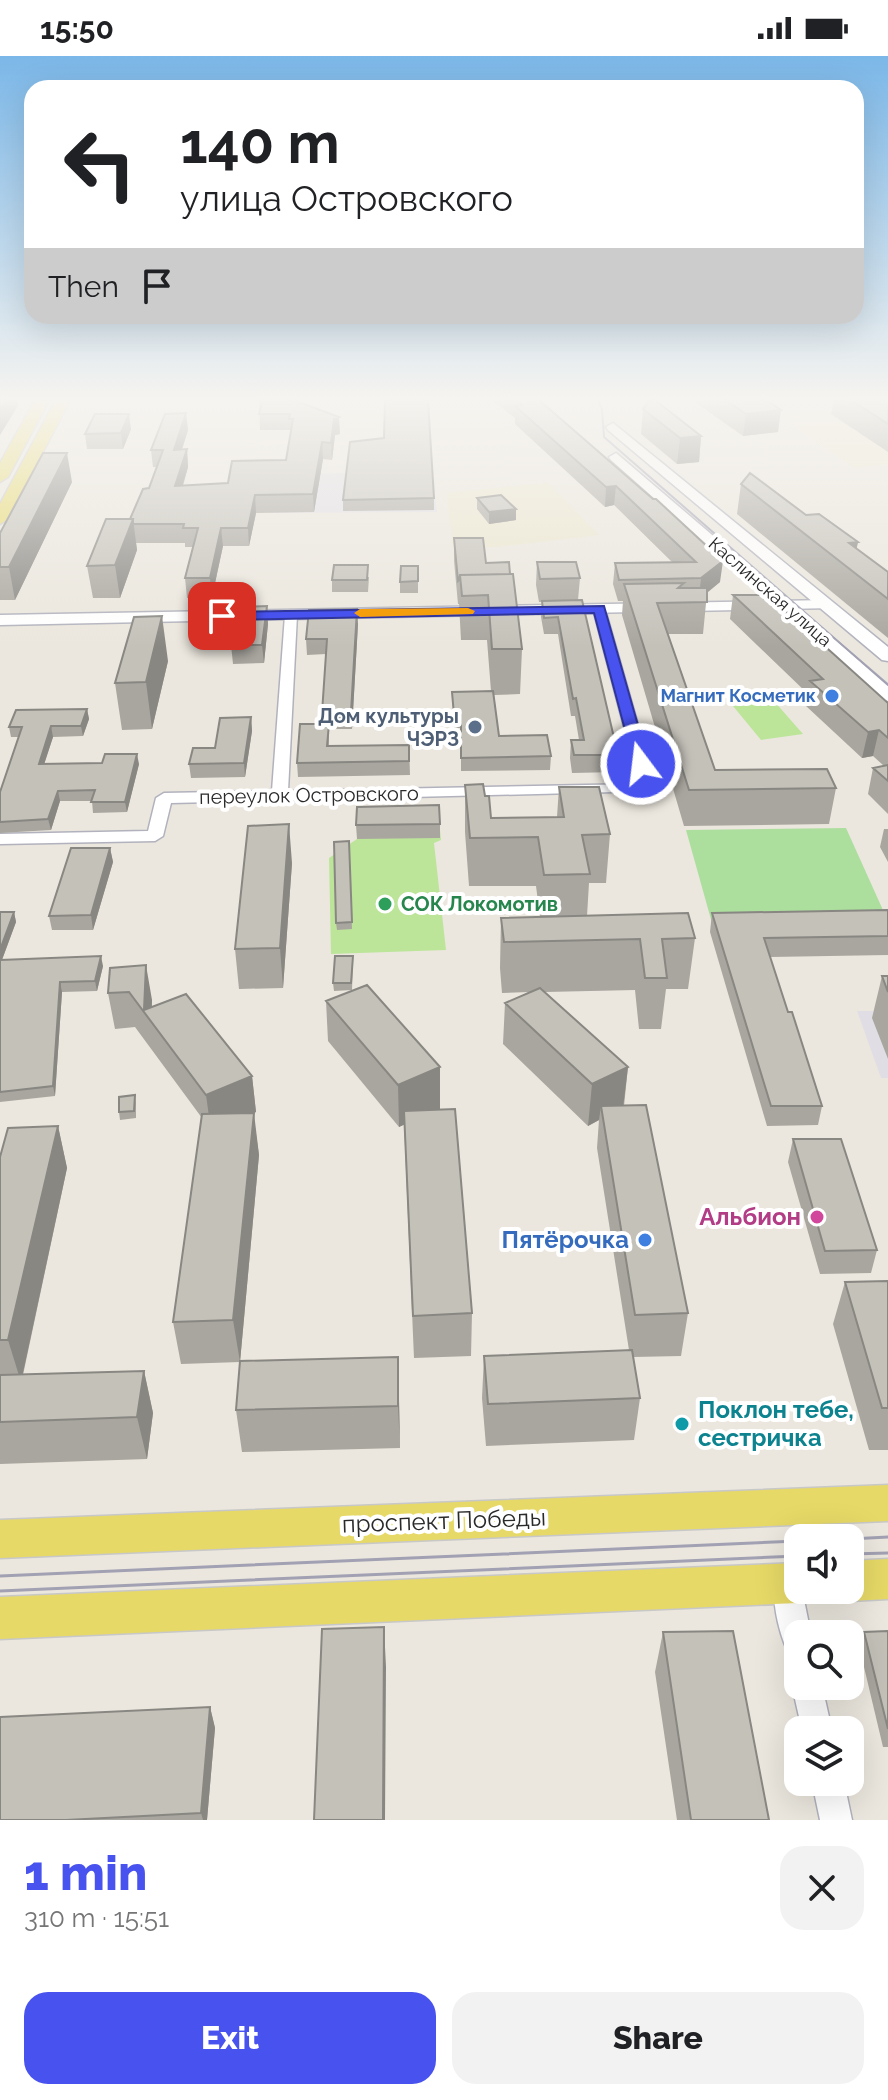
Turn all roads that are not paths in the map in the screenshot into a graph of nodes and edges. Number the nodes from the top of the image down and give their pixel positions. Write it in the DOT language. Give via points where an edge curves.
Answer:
graph roads {
  1 [pos="19,482"];
  2 [pos="645,482"];
  3 [pos="680,482"];
  4 [pos="0,519"];
  5 [pos="827,605"];
  6 [pos="786,606"];
  7 [pos="599,609"];
  8 [pos="291,615"];
  9 [pos="0,620"];
  10 [pos="888,656"];
  11 [pos="888,695"];
  12 [pos="280,795"];
  13 [pos="0,839"];
  14 [pos="888,1503"];
  15 [pos="0,1539"];
  16 [pos="888,1579"];
  17 [pos="864,1580"];
  18 [pos="784,1584"];
  19 [pos="0,1618"];
  20 [pos="831,1796"];
  21 [pos="836,1820"];
  1 -- 4 [label="main road"];
  2 -- 6 [label="main road, Каслинская улица"];
  3 -- 5 [label="main road, Каслинская улица"];
  5 -- 6 [label="street"];
  5 -- 10 [label="main road, Каслинская улица"];
  6 -- 7 [label="street"];
  6 -- 11 [label="main road, Каслинская улица"];
  7 -- 8 [label="street"];
  7 -- 12 [label="street, переулок Островского" via="648,788"];
  8 -- 9 [label="street"];
  8 -- 12 [label="street"];
  12 -- 13 [label="street, переулок Островского" via="164,798 155,836"];
  14 -- 15 [label="main road, проспект Победы"];
  16 -- 17 [label="main road"];
  18 -- 19 [label="main road"];
  20 -- 21 [label="street"];
}
